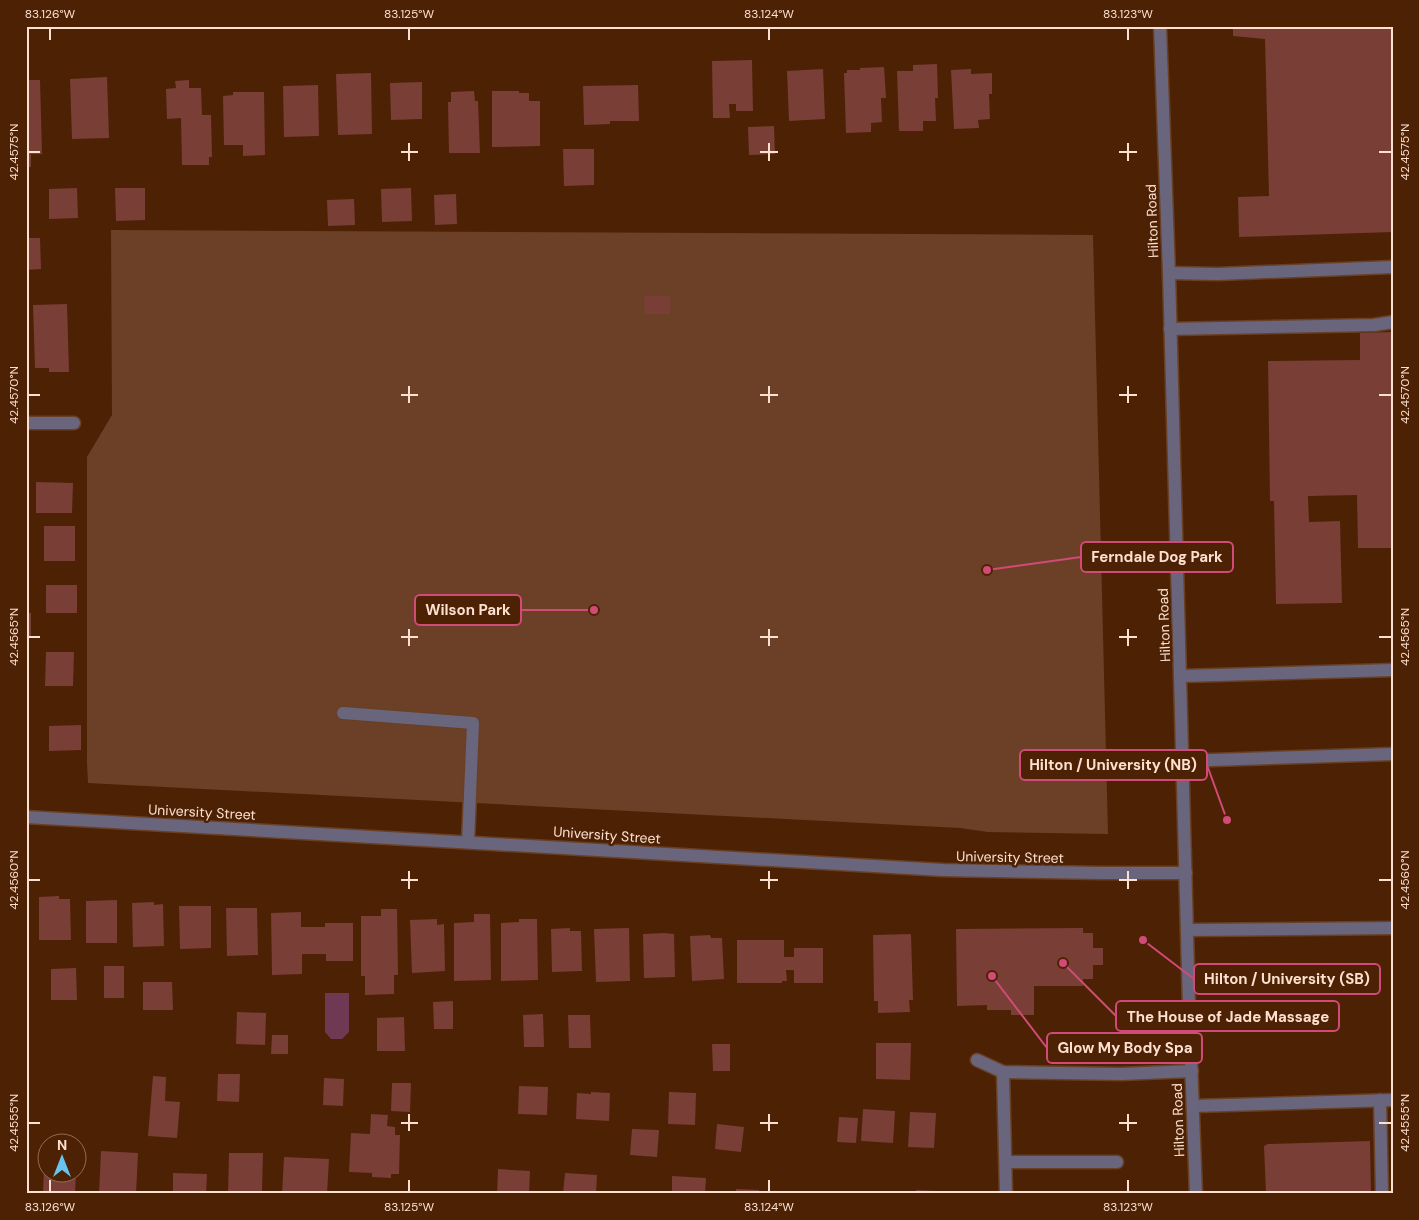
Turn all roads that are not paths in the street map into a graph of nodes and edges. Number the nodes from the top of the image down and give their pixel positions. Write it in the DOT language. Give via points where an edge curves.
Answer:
graph roads {
  1 [pos="1160,26"];
  2 [pos="1393,267"];
  3 [pos="1169,273"];
  4 [pos="1393,322"];
  5 [pos="1170,329"];
  6 [pos="26,423"];
  7 [pos="74,423"];
  8 [pos="1393,670"];
  9 [pos="1181,676"];
  10 [pos="343,713"];
  11 [pos="1393,754"];
  12 [pos="1183,761"];
  13 [pos="26,817"];
  14 [pos="468,842"];
  15 [pos="1186,873"];
  16 [pos="1393,928"];
  17 [pos="1187,930"];
  18 [pos="976,1060"];
  19 [pos="1192,1071"];
  20 [pos="1004,1072"];
  21 [pos="1386,1100"];
  22 [pos="1193,1106"];
  23 [pos="1006,1162"];
  24 [pos="1117,1162"];
  25 [pos="1006,1194"];
  26 [pos="1196,1194"];
  27 [pos="1382,1194"];
  1 -- 3 [label="street, Hilton Road"];
  2 -- 3 [label="street"];
  3 -- 5 [label="street, Hilton Road"];
  4 -- 5 [label="street"];
  5 -- 9 [label="street, Hilton Road"];
  6 -- 7 [label="street"];
  8 -- 9 [label="street"];
  9 -- 12 [label="street, Hilton Road"];
  10 -- 14 [label="street" via="473,723"];
  11 -- 12 [label="street"];
  12 -- 15 [label="street, Hilton Road"];
  13 -- 14 [label="street, University Street"];
  14 -- 15 [label="street, University Street" via="943,870"];
  15 -- 17 [label="street, Hilton Road"];
  16 -- 17 [label="street"];
  17 -- 19 [label="street, Hilton Road"];
  18 -- 20 [label="street"];
  19 -- 20 [label="street" via="1121,1074"];
  19 -- 22 [label="street, Hilton Road"];
  20 -- 23 [label="street"];
  21 -- 22 [label="street"];
  21 -- 27 [label="street"];
  22 -- 26 [label="street, Hilton Road"];
  23 -- 24 [label="street"];
  23 -- 25 [label="street"];
}
